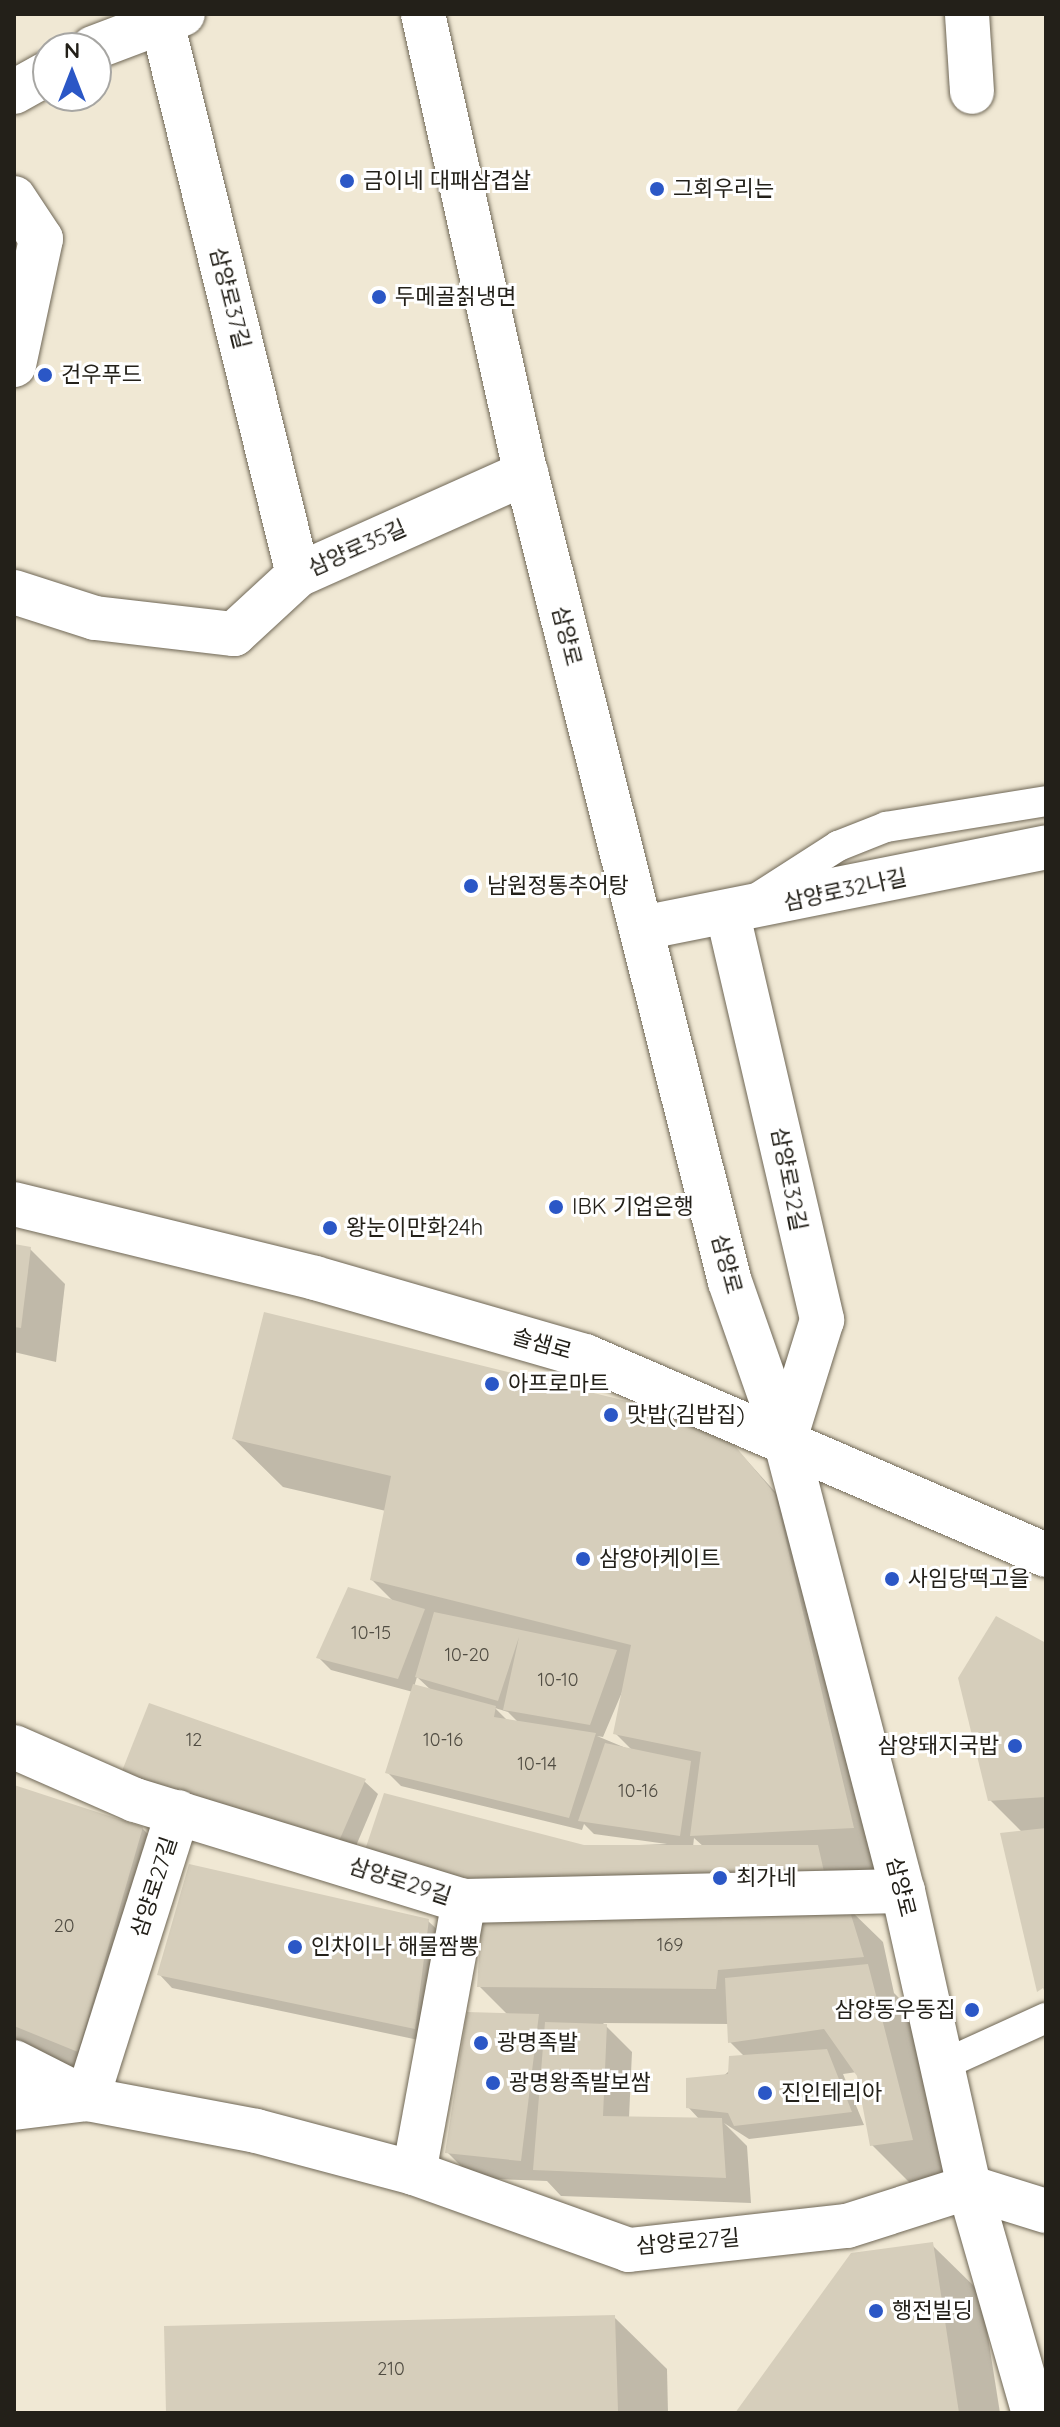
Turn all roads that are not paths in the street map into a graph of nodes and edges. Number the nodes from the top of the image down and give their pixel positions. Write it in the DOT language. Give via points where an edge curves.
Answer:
graph roads {
  1 [pos="423,14"];
  2 [pos="967,14"];
  3 [pos="173,18"];
  4 [pos="108,32"];
  5 [pos="32,82"];
  6 [pos="14,92"];
  7 [pos="972,92"];
  8 [pos="14,198"];
  9 [pos="21,275"];
  10 [pos="14,365"];
  11 [pos="526,473"];
  12 [pos="298,575"];
  13 [pos="14,592"];
  14 [pos="1046,801"];
  15 [pos="1046,847"];
  16 [pos="728,915"];
  17 [pos="642,928"];
  18 [pos="14,1204"];
  19 [pos="785,1439"];
  20 [pos="1046,1555"];
  21 [pos="14,1747"];
  22 [pos="178,1812"];
  23 [pos="903,1891"];
  24 [pos="464,1901"];
  25 [pos="1046,2018"];
  26 [pos="14,2062"];
  27 [pos="945,2064"];
  28 [pos="87,2099"];
  29 [pos="14,2108"];
  30 [pos="414,2173"];
  31 [pos="969,2187"];
  32 [pos="1046,2211"];
  33 [pos="1034,2413"];
  1 -- 11 [label="street, 삼양로"];
  2 -- 7 [label="street"];
  3 -- 4 [label="street, 삼양로37길"];
  3 -- 12 [label="street, 삼양로37길"];
  5 -- 6 [label="street"];
  8 -- 9 [label="street" via="41,239"];
  9 -- 10 [label="street"];
  11 -- 12 [label="street, 삼양로35길"];
  11 -- 17 [label="street, 삼양로"];
  12 -- 13 [label="street, 삼양로35길" via="234,634 95,618"];
  14 -- 16 [label="lane" via="868,833"];
  15 -- 16 [label="street, 삼양로32나길"];
  16 -- 17 [label="street, 삼양로32나길"];
  16 -- 19 [label="street, 삼양로32길" via="822,1320"];
  17 -- 19 [label="street, 삼양로" via="730,1282"];
  18 -- 19 [label="street, 솔샘로" via="315,1278 585,1356"];
  19 -- 20 [label="street, 솔샘로"];
  19 -- 23 [label="street, 삼양로"];
  21 -- 22 [label="street, 삼양로29길"];
  22 -- 24 [label="street, 삼양로29길"];
  22 -- 28 [label="street, 삼양로27길"];
  23 -- 24 [label="street, 삼양로29길"];
  23 -- 27 [label="street, 삼양로"];
  24 -- 30 [label="street"];
  25 -- 27 [label="lane"];
  26 -- 28 [label="street, 삼양로27길"];
  27 -- 31 [label="street, 삼양로"];
  28 -- 29 [label="street, 삼양로27길"];
  28 -- 30 [label="street, 삼양로27길" via="256,2131"];
  30 -- 31 [label="street, 삼양로27길" via="629,2250 847,2226"];
  31 -- 32 [label="street"];
  31 -- 33 [label="street, 삼양로"];
}
